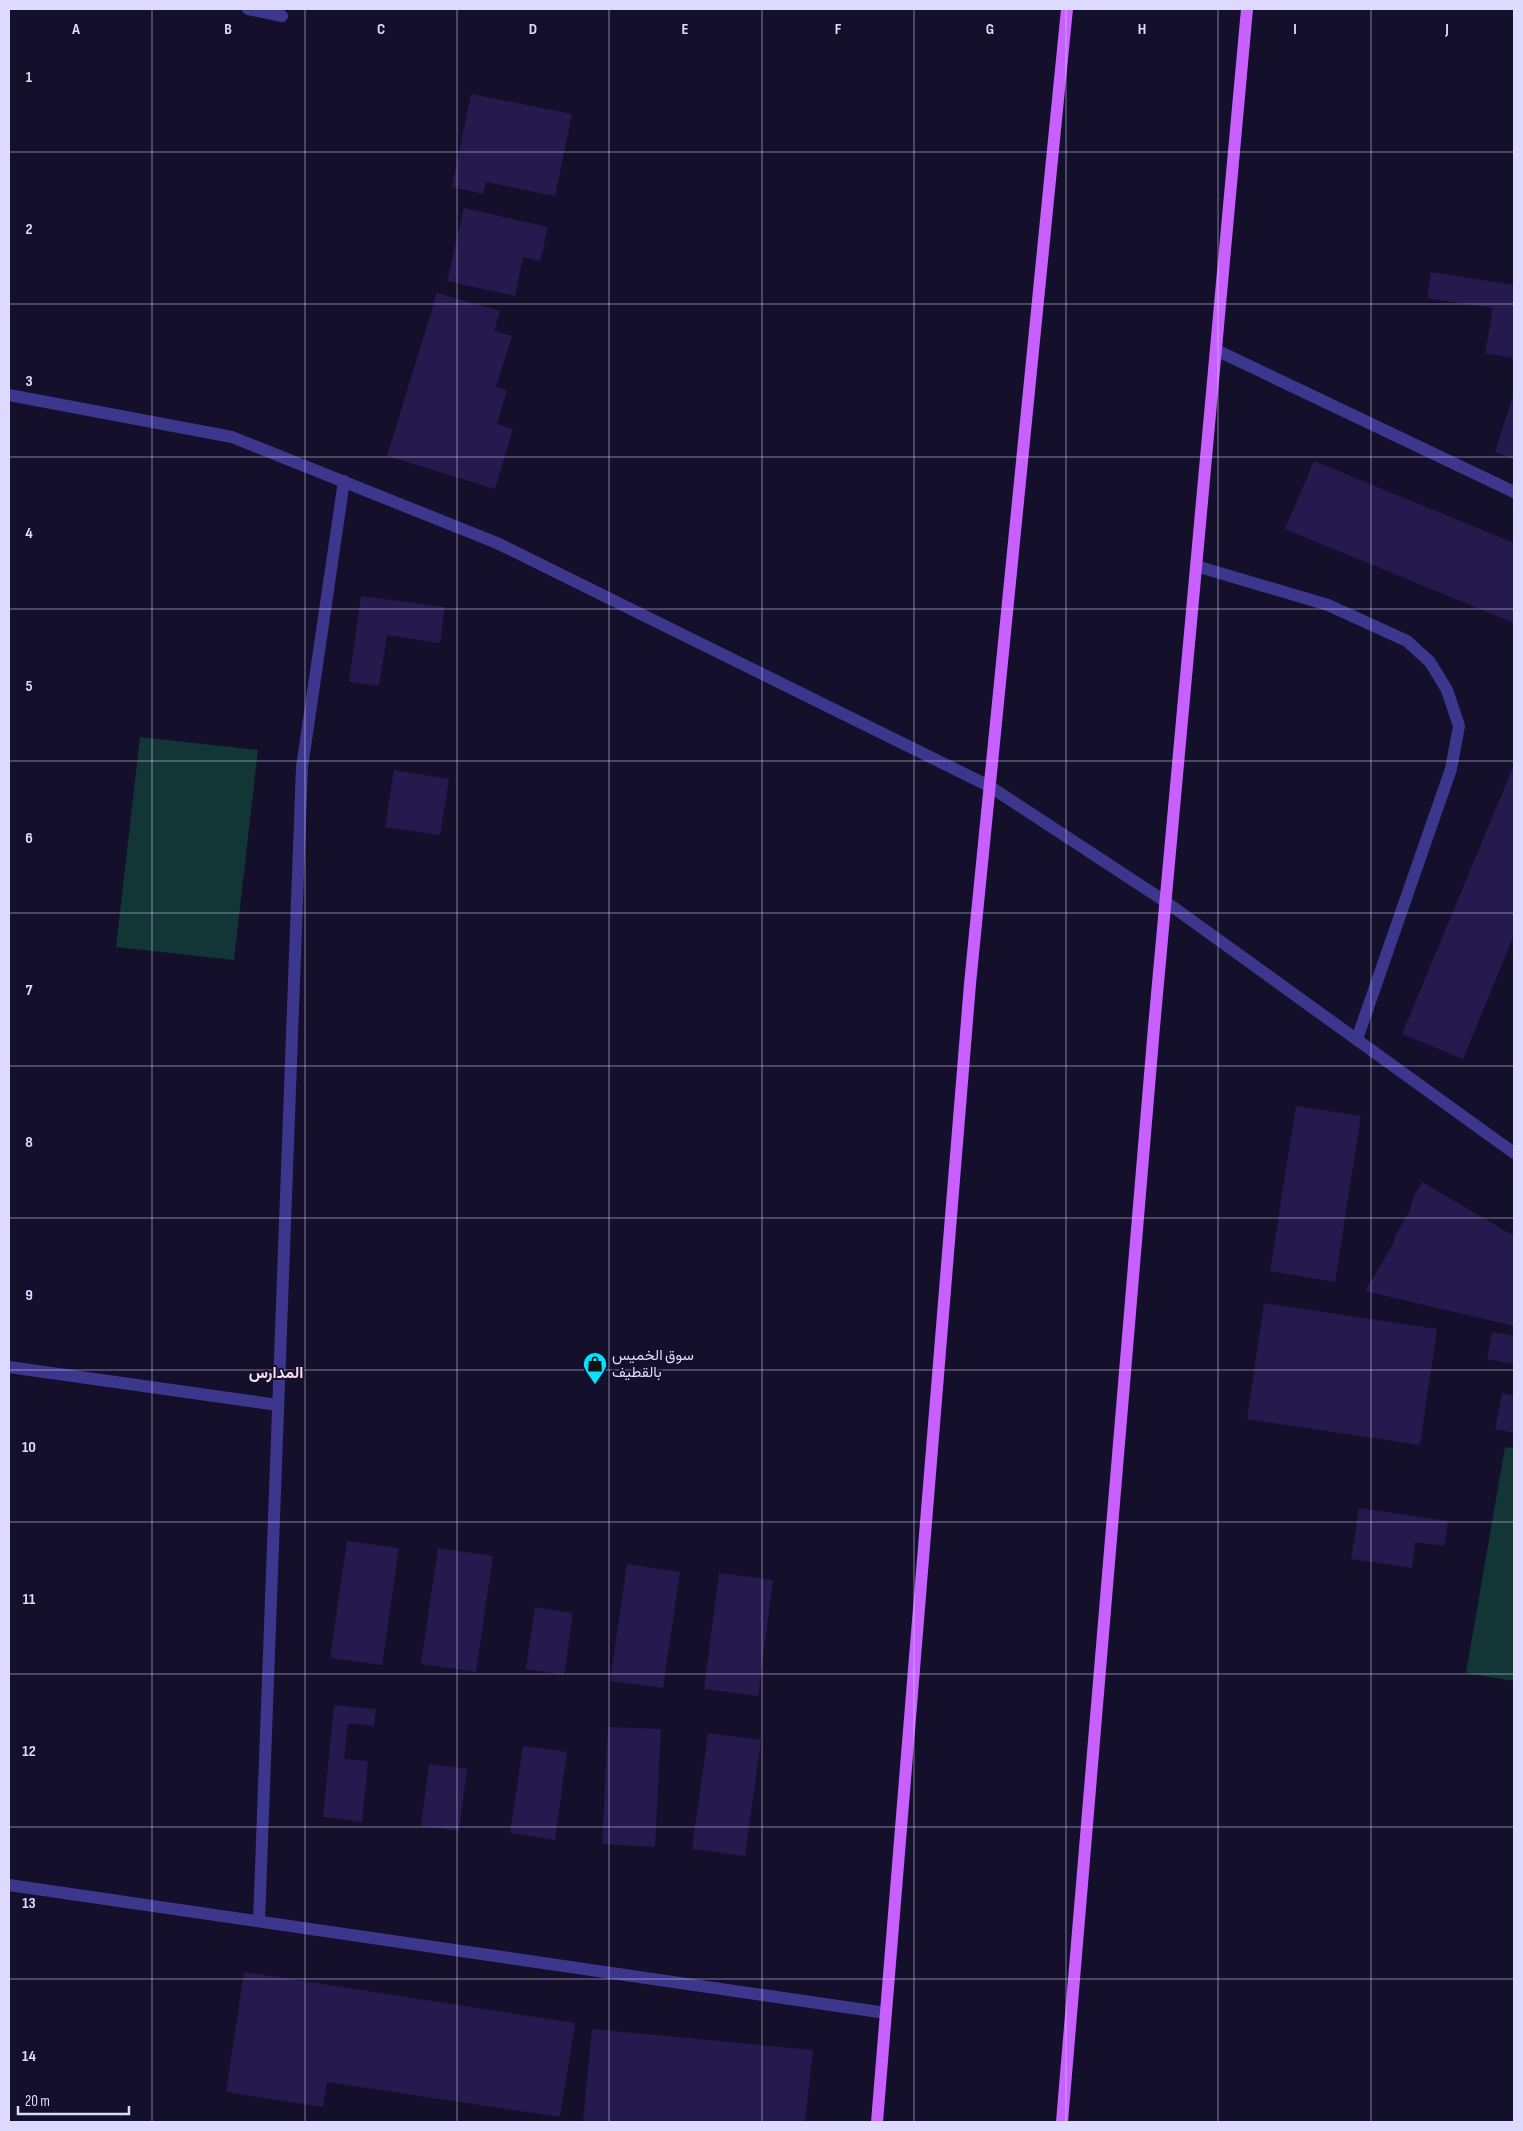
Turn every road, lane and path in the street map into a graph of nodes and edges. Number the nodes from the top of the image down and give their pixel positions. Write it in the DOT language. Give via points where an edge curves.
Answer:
graph roads {
  1 [pos="248,9"];
  2 [pos="1067,9"];
  3 [pos="1246,9"];
  4 [pos="282,16"];
  5 [pos="1216,350"];
  6 [pos="9,395"];
  7 [pos="344,481"];
  8 [pos="1514,492"];
  9 [pos="1196,566"];
  10 [pos="990,786"];
  11 [pos="1166,902"];
  12 [pos="1357,1039"];
  13 [pos="1514,1153"];
  14 [pos="9,1367"];
  15 [pos="278,1405"];
  16 [pos="9,1885"];
  17 [pos="258,1921"];
  18 [pos="886,2013"];
  19 [pos="877,2122"];
  20 [pos="1062,2122"];
  1 -- 4 [label="street"];
  2 -- 10 [label="main road"];
  3 -- 5 [label="main road"];
  5 -- 8 [label="street"];
  5 -- 9 [label="main road"];
  6 -- 7 [label="street" via="232,437"];
  7 -- 10 [label="street" via="496,543"];
  7 -- 15 [label="street" via="302,767"];
  9 -- 11 [label="main road"];
  9 -- 12 [label="street" via="1328,605 1407,641 1430,662 1447,690 1459,726 1452,769"];
  10 -- 11 [label="street"];
  10 -- 18 [label="main road" via="970,984"];
  11 -- 12 [label="street"];
  11 -- 20 [label="main road"];
  12 -- 13 [label="street"];
  14 -- 15 [label="street"];
  15 -- 17 [label="street"];
  16 -- 17 [label="street"];
  17 -- 18 [label="street"];
  18 -- 19 [label="main road"];
}
